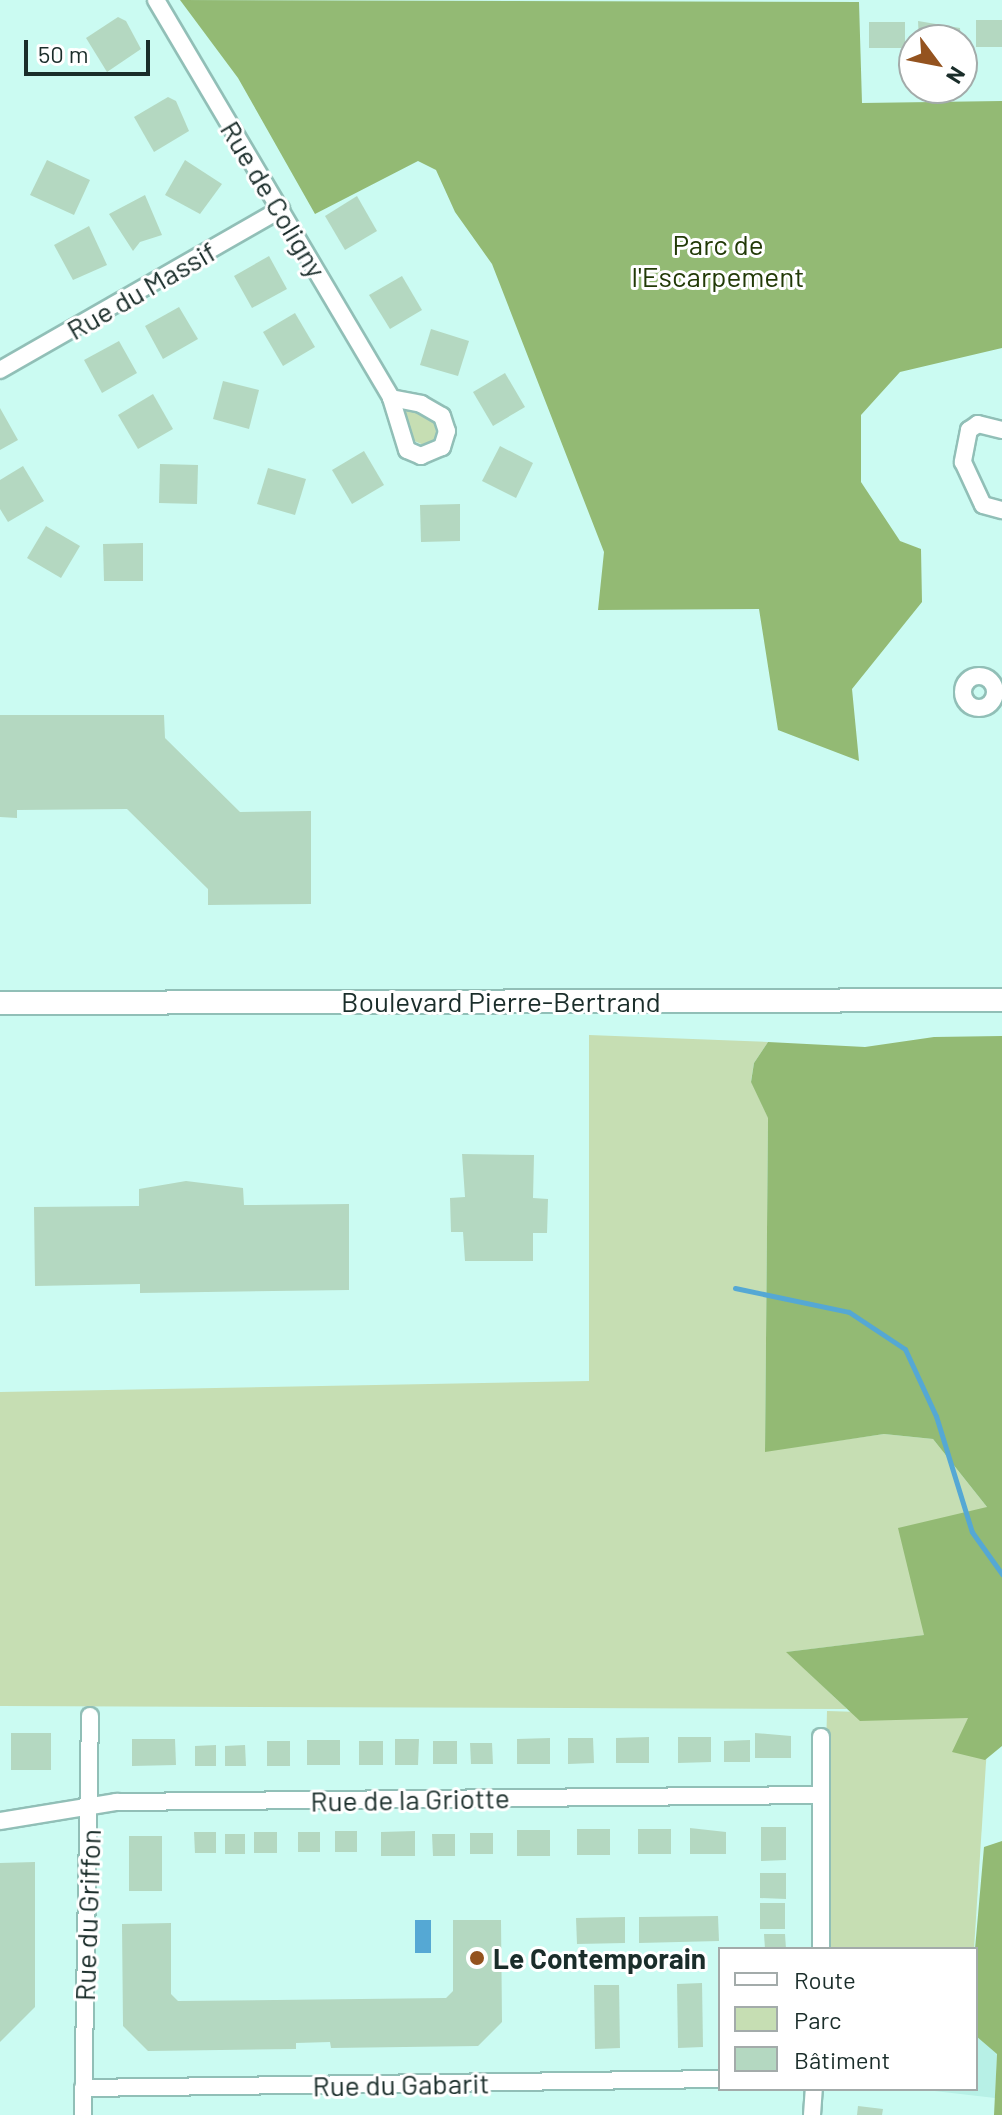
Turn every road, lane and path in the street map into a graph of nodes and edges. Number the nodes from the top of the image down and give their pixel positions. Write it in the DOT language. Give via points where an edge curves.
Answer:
graph roads {
  1 [pos="156,0"];
  2 [pos="281,209"];
  3 [pos="0,370"];
  4 [pos="391,398"];
  5 [pos="1002,430"];
  6 [pos="1002,510"];
  7 [pos="1002,1000"];
  8 [pos="0,1003"];
  9 [pos="90,1716"];
  10 [pos="821,1737"];
  11 [pos="821,1795"];
  12 [pos="90,1806"];
  13 [pos="0,1821"];
  14 [pos="821,1947"];
  15 [pos="718,2079"];
  16 [pos="83,2088"];
  17 [pos="814,2091"];
  18 [pos="83,2115"];
  19 [pos="812,2115"];
  1 -- 2 [label="street, Rue de Coligny"];
  2 -- 3 [label="street, Rue du Massif"];
  2 -- 4 [label="street, Rue de Coligny"];
  5 -- 6 [label="street" via="978,424 969,430 963,453 983,505"];
  7 -- 8 [label="main road, Boulevard Pierre-Bertrand"];
  9 -- 12 [label="street, Rue du Griffon"];
  10 -- 11 [label="street"];
  11 -- 12 [label="street, Rue de la Griotte"];
  11 -- 14 [label="street"];
  12 -- 13 [label="street, Rue de la Griotte"];
  12 -- 16 [label="street, Rue du Griffon"];
  15 -- 16 [label="street, Rue du Gabarit"];
  16 -- 18 [label="street, Rue du Griffon"];
  17 -- 19 [label="street"];
}
